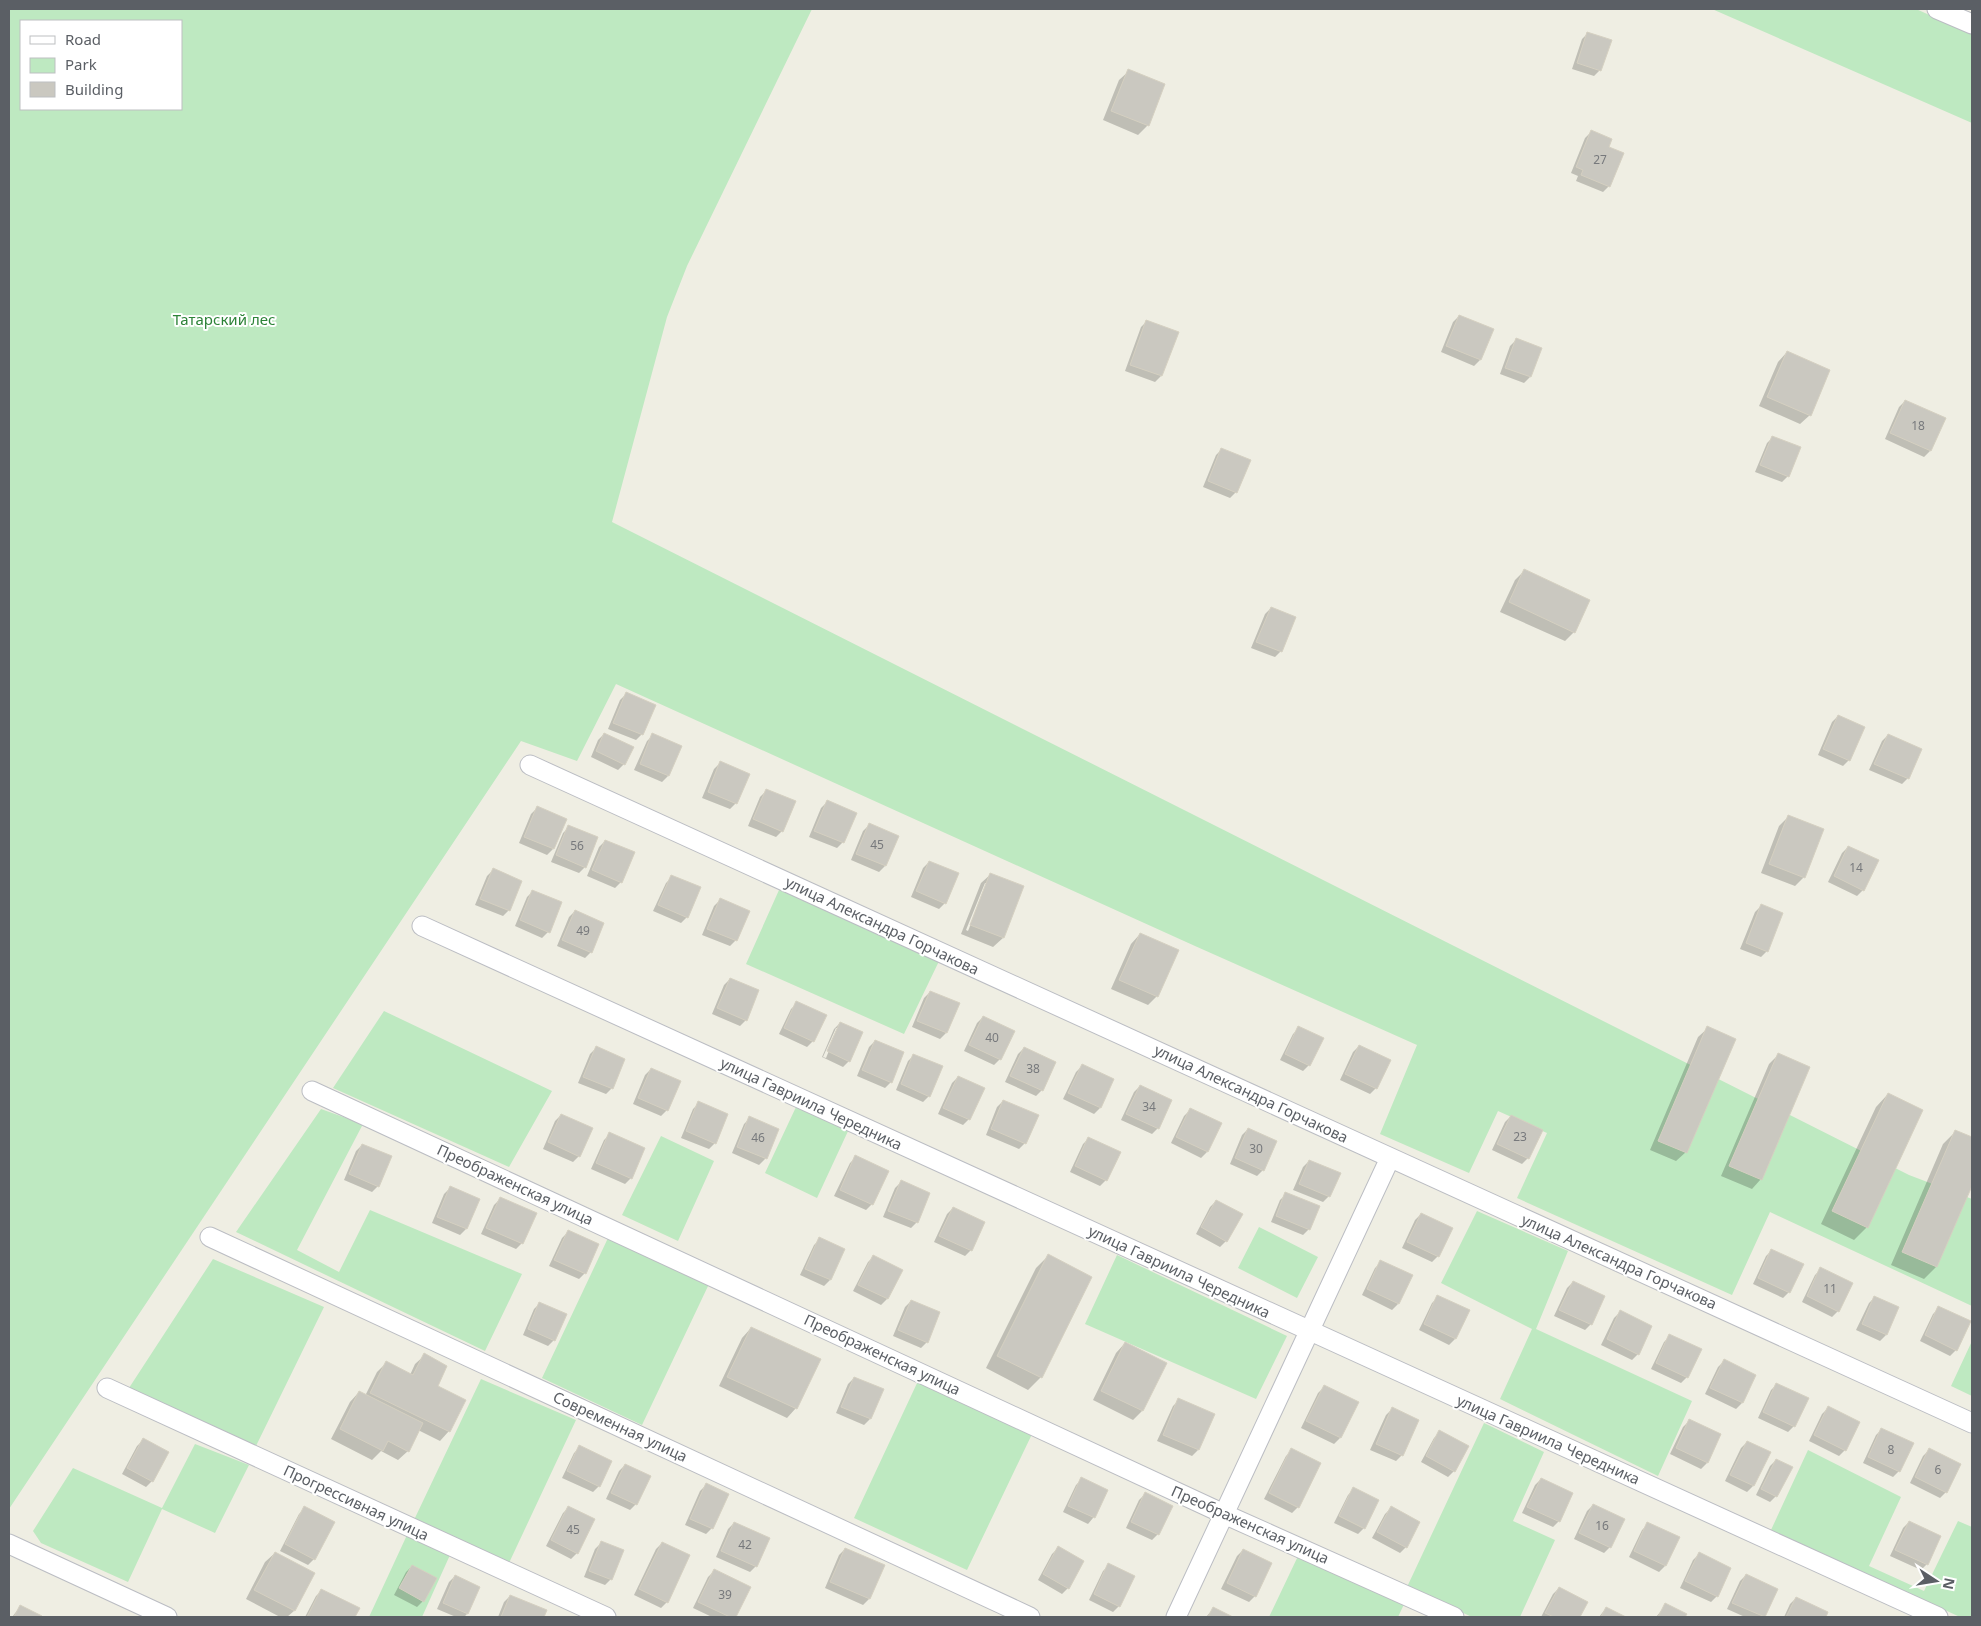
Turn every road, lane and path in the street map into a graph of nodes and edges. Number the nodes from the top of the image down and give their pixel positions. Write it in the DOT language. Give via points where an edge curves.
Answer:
graph roads {
  1 [pos="1937,9"];
  2 [pos="1972,24"];
  3 [pos="530,765"];
  4 [pos="422,926"];
  5 [pos="312,1091"];
  6 [pos="1390,1158"];
  7 [pos="210,1237"];
  8 [pos="1309,1332"];
  9 [pos="107,1388"];
  10 [pos="1972,1423"];
  11 [pos="1224,1514"];
  12 [pos="9,1544"];
  13 [pos="167,1617"];
  14 [pos="606,1617"];
  15 [pos="1030,1617"];
  16 [pos="1176,1617"];
  17 [pos="1454,1617"];
  18 [pos="1938,1617"];
  1 -- 2 [label="street"];
  3 -- 6 [label="street, улица Александра Горчакова"];
  4 -- 8 [label="street, улица Гавриила Чередника"];
  5 -- 11 [label="street, Преображенская улица"];
  6 -- 8 [label="street"];
  6 -- 10 [label="street, улица Александра Горчакова"];
  7 -- 15 [label="street, Современная улица"];
  8 -- 11 [label="street"];
  8 -- 18 [label="street, улица Гавриила Чередника"];
  9 -- 14 [label="street, Прогрессивная улица"];
  11 -- 16 [label="street"];
  11 -- 17 [label="street, Преображенская улица"];
  12 -- 13 [label="street"];
}
